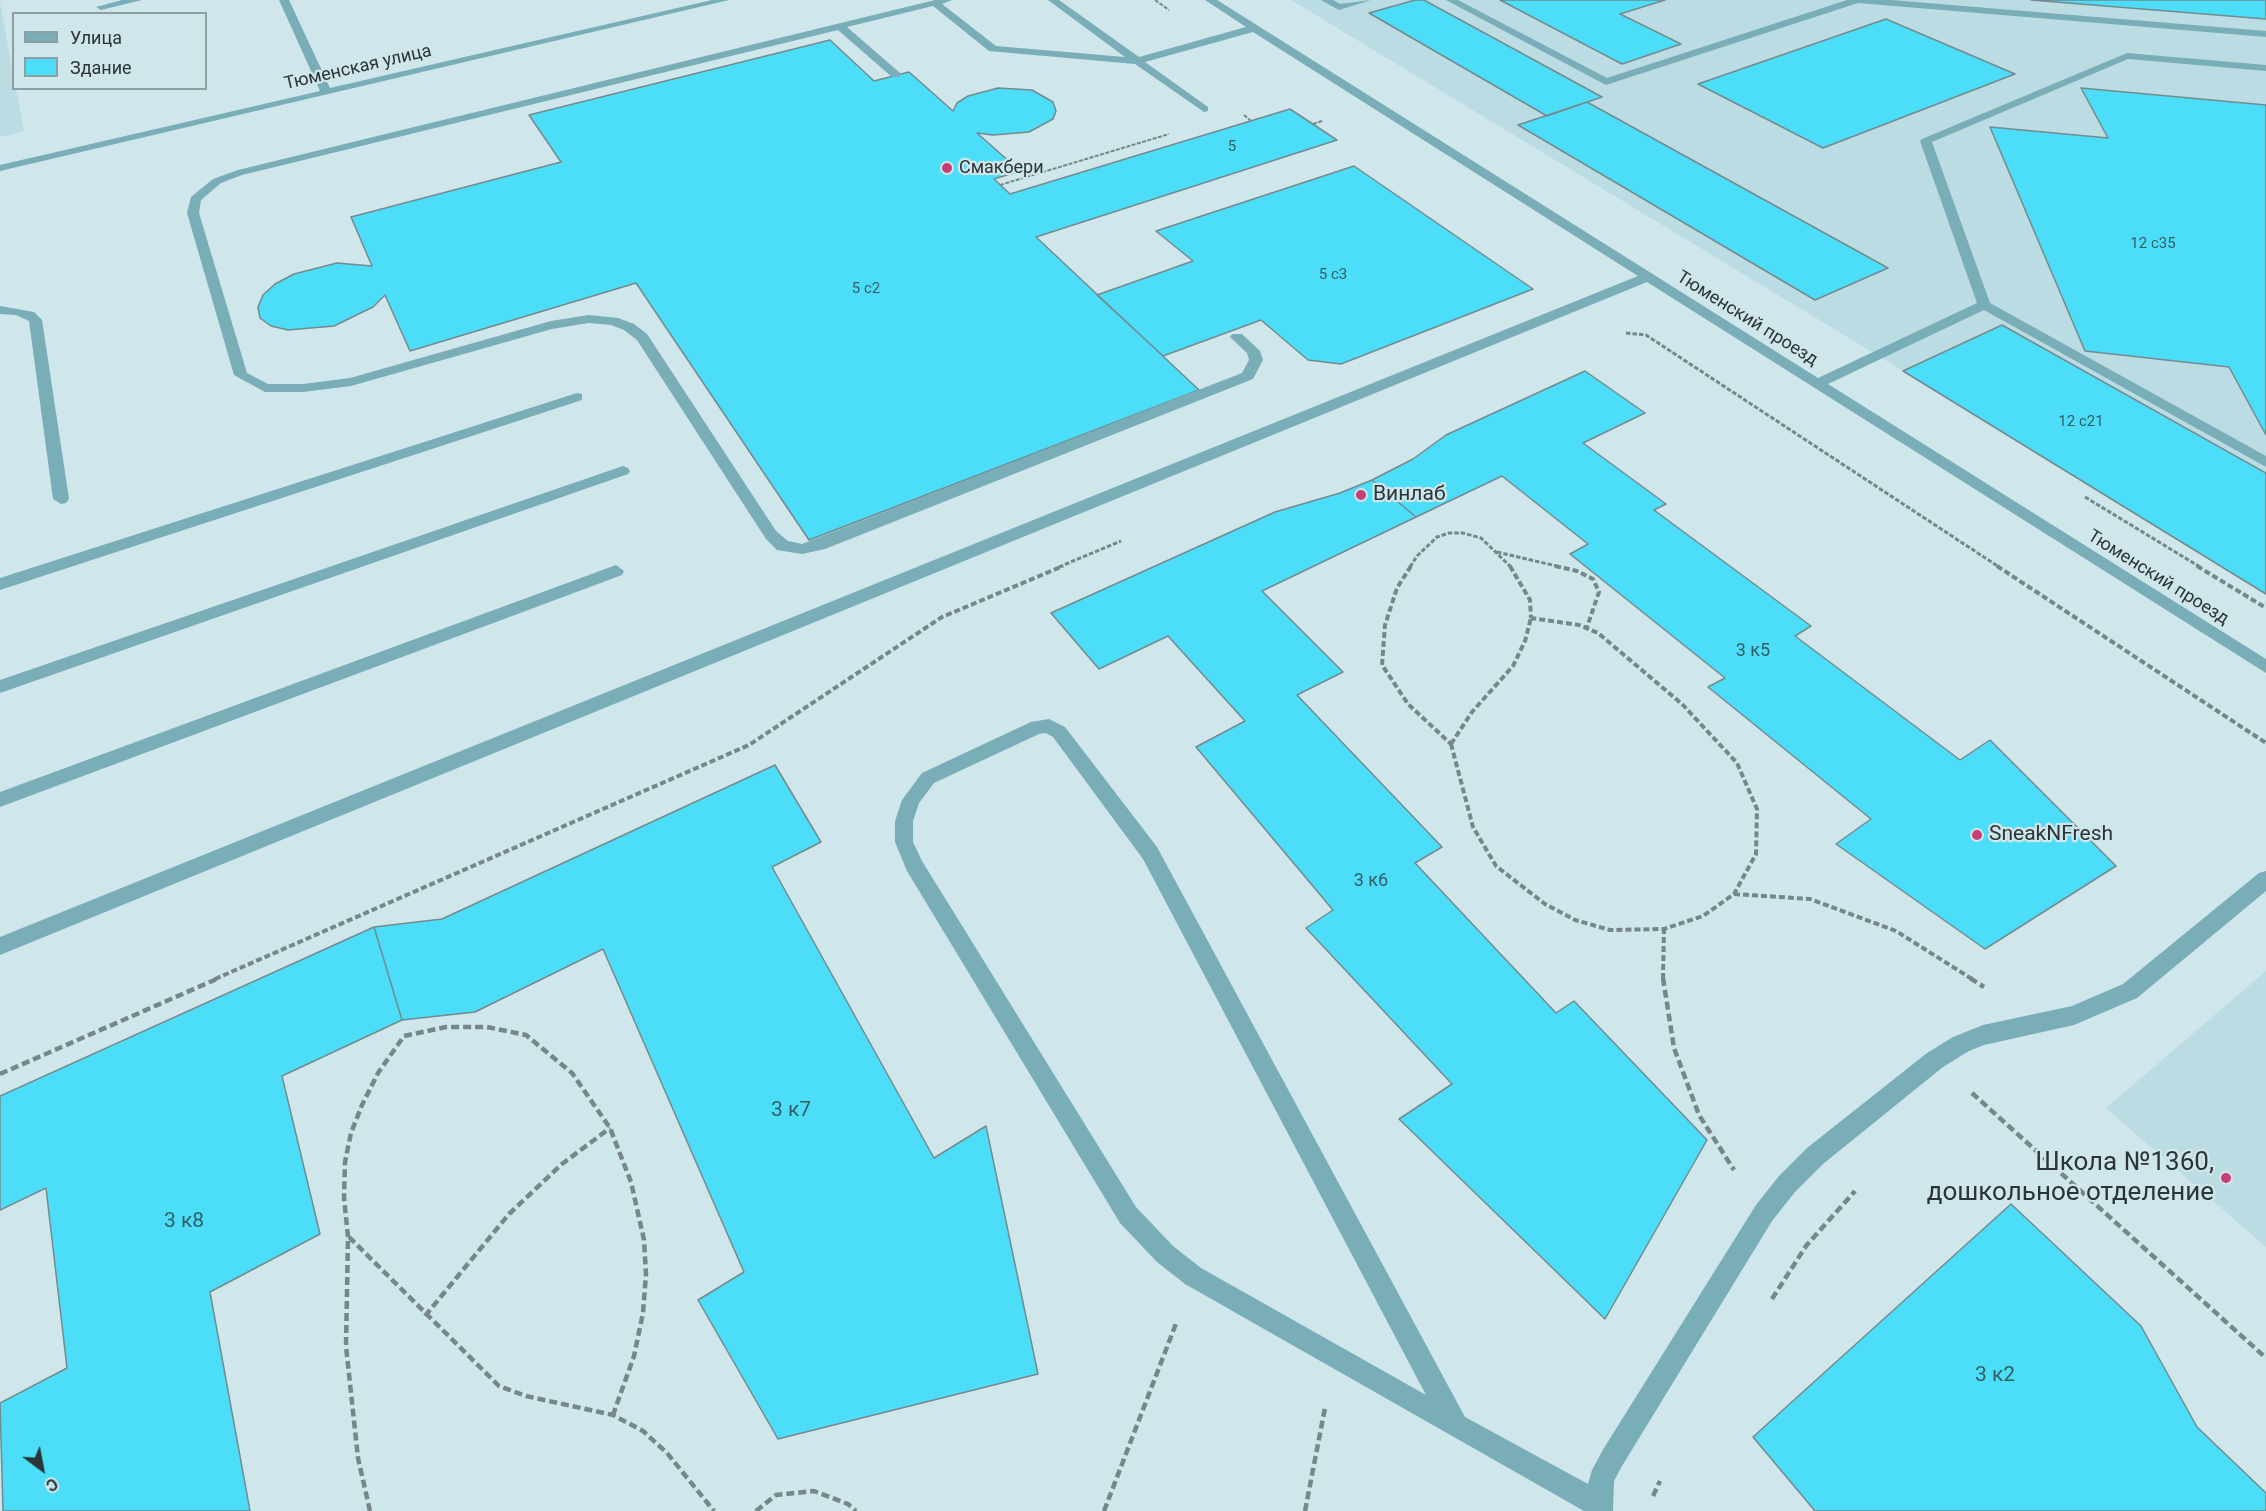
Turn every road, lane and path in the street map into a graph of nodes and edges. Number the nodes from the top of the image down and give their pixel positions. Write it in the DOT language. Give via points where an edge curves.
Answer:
graph roads {
  1 [pos="137,0"];
  2 [pos="284,0"];
  3 [pos="724,0"];
  4 [pos="1053,0"];
  5 [pos="1209,0"];
  6 [pos="1326,0"];
  7 [pos="1366,0"];
  8 [pos="1451,0"];
  9 [pos="941,1"];
  10 [pos="1818,5"];
  11 [pos="101,7"];
  12 [pos="1829,9"];
  13 [pos="840,26"];
  14 [pos="1255,28"];
  15 [pos="2266,34"];
  16 [pos="1137,61"];
  17 [pos="2266,68"];
  18 [pos="896,75"];
  19 [pos="326,92"];
  20 [pos="1204,109"];
  21 [pos="1241,113"];
  22 [pos="1251,121"];
  23 [pos="1175,132"];
  24 [pos="0,168"];
  25 [pos="1000,185"];
  26 [pos="1647,276"];
  27 [pos="1984,305"];
  28 [pos="0,310"];
  29 [pos="1616,332"];
  30 [pos="1237,337"];
  31 [pos="1816,384"];
  32 [pos="577,397"];
  33 [pos="2266,462"];
  34 [pos="622,471"];
  35 [pos="61,499"];
  36 [pos="1130,537"];
  37 [pos="1496,552"];
  38 [pos="616,571"];
  39 [pos="0,584"];
  40 [pos="1531,618"];
  41 [pos="1587,627"];
  42 [pos="2266,667"];
  43 [pos="0,687"];
  44 [pos="2266,743"];
  45 [pos="1451,744"];
  46 [pos="0,800"];
  47 [pos="2266,879"];
  48 [pos="1734,894"];
  49 [pos="1664,929"];
  50 [pos="0,946"];
  51 [pos="2024,1025"];
  52 [pos="1935,1060"];
  53 [pos="0,1074"];
  54 [pos="1980,1089"];
  55 [pos="1973,1094"];
  56 [pos="1964,1101"];
  57 [pos="610,1128"];
  58 [pos="1861,1185"];
  59 [pos="1764,1213"];
  60 [pos="348,1237"];
  61 [pos="1193,1276"];
  62 [pos="1768,1306"];
  63 [pos="425,1316"];
  64 [pos="1335,1357"];
  65 [pos="2266,1358"];
  66 [pos="613,1415"];
  67 [pos="1456,1425"];
  68 [pos="1662,1477"];
  69 [pos="1652,1506"];
  70 [pos="1599,1508"];
  71 [pos="370,1511"];
  72 [pos="714,1511"];
  73 [pos="756,1511"];
  74 [pos="856,1511"];
  75 [pos="1104,1511"];
  76 [pos="1305,1511"];
  1 -- 11 [label="street"];
  2 -- 19 [label="street"];
  3 -- 19 [label="street, Тюменская улица"];
  4 -- 16 [label="street"];
  5 -- 14 [label="street, Тюменский проезд"];
  6 -- 7 [label="street" via="1339,7"];
  8 -- 12 [label="street" via="1606,82"];
  9 -- 13 [label="street"];
  9 -- 16 [label="street" via="993,49"];
  10 -- 12 [label="street"];
  12 -- 15 [label="street" via="1857,0"];
  13 -- 18 [label="street"];
  13 -- 30 [label="street" via="217,181 195,199 193,213 241,375 265,388 351,382 551,325 588,319 613,321 642,337 771,535 783,546 802,549 1248,376 1256,360 1253,351"];
  14 -- 16 [label="street"];
  14 -- 26 [label="street, Тюменский проезд"];
  16 -- 20 [label="street"];
  17 -- 27 [label="street" via="2127,56 1926,141"];
  19 -- 24 [label="street, Тюменская улица"];
  21 -- 22 [label="path"];
  23 -- 25 [label="path"];
  26 -- 31 [label="street, Тюменский проезд"];
  26 -- 50 [label="street"];
  27 -- 31 [label="street"];
  27 -- 33 [label="street"];
  28 -- 35 [label="street" via="17,311 36,320"];
  29 -- 44 [label="path" via="1646,335"];
  31 -- 42 [label="street, Тюменский проезд"];
  32 -- 39 [label="street"];
  34 -- 43 [label="street"];
  36 -- 53 [label="path" via="942,617 749,745"];
  37 -- 40 [label="path" via="1512,567 1530,600"];
  37 -- 41 [label="path" via="1577,571 1593,579 1599,592"];
  37 -- 45 [label="path" via="1481,538 1463,533 1437,537 1417,555 1397,588 1385,625 1382,665 1408,704"];
  38 -- 46 [label="street"];
  40 -- 41 [label="path"];
  40 -- 45 [label="path" via="1513,666 1472,712"];
  41 -- 48 [label="path" via="1682,704 1737,763 1757,809 1756,854"];
  45 -- 49 [label="path" via="1473,827 1496,866 1545,904 1575,920 1610,930"];
  47 -- 51 [label="street" via="2130,991 2074,1015"];
  48 -- 49 [label="path" via="1703,916"];
  48 -- 51 [label="path" via="1810,899 1896,932 1979,983"];
  49 -- 59 [label="path" via="1663,986 1674,1048 1699,1115"];
  51 -- 52 [label="street" via="1983,1035"];
  52 -- 55 [label="path"];
  52 -- 59 [label="street" via="1815,1156"];
  54 -- 55 [label="path"];
  55 -- 56 [label="path"];
  55 -- 65 [label="path"];
  57 -- 60 [label="path" via="572,1073 526,1035 487,1027 446,1027 404,1036 378,1073 351,1133 345,1162"];
  57 -- 63 [label="path" via="562,1164 509,1214"];
  57 -- 66 [label="path" via="631,1182 644,1240 646,1274 634,1356"];
  58 -- 62 [label="path" via="1806,1246"];
  59 -- 70 [label="street" via="1613,1457 1601,1479"];
  60 -- 63 [label="path"];
  60 -- 71 [label="path" via="346,1346 358,1458"];
  61 -- 64 [label="street"];
  61 -- 67 [label="street" via="1144,1233 1112,1192 914,865 904,842 904,821 912,800 928,778 1037,727 1049,726 1059,732 1150,853"];
  61 -- 75 [label="path"];
  63 -- 66 [label="path" via="499,1386 526,1396"];
  64 -- 67 [label="street"];
  64 -- 76 [label="path"];
  66 -- 72 [label="path" via="643,1431 667,1453"];
  67 -- 70 [label="street"];
  68 -- 69 [label="path"];
  73 -- 74 [label="path" via="776,1495 814,1491"];
}
